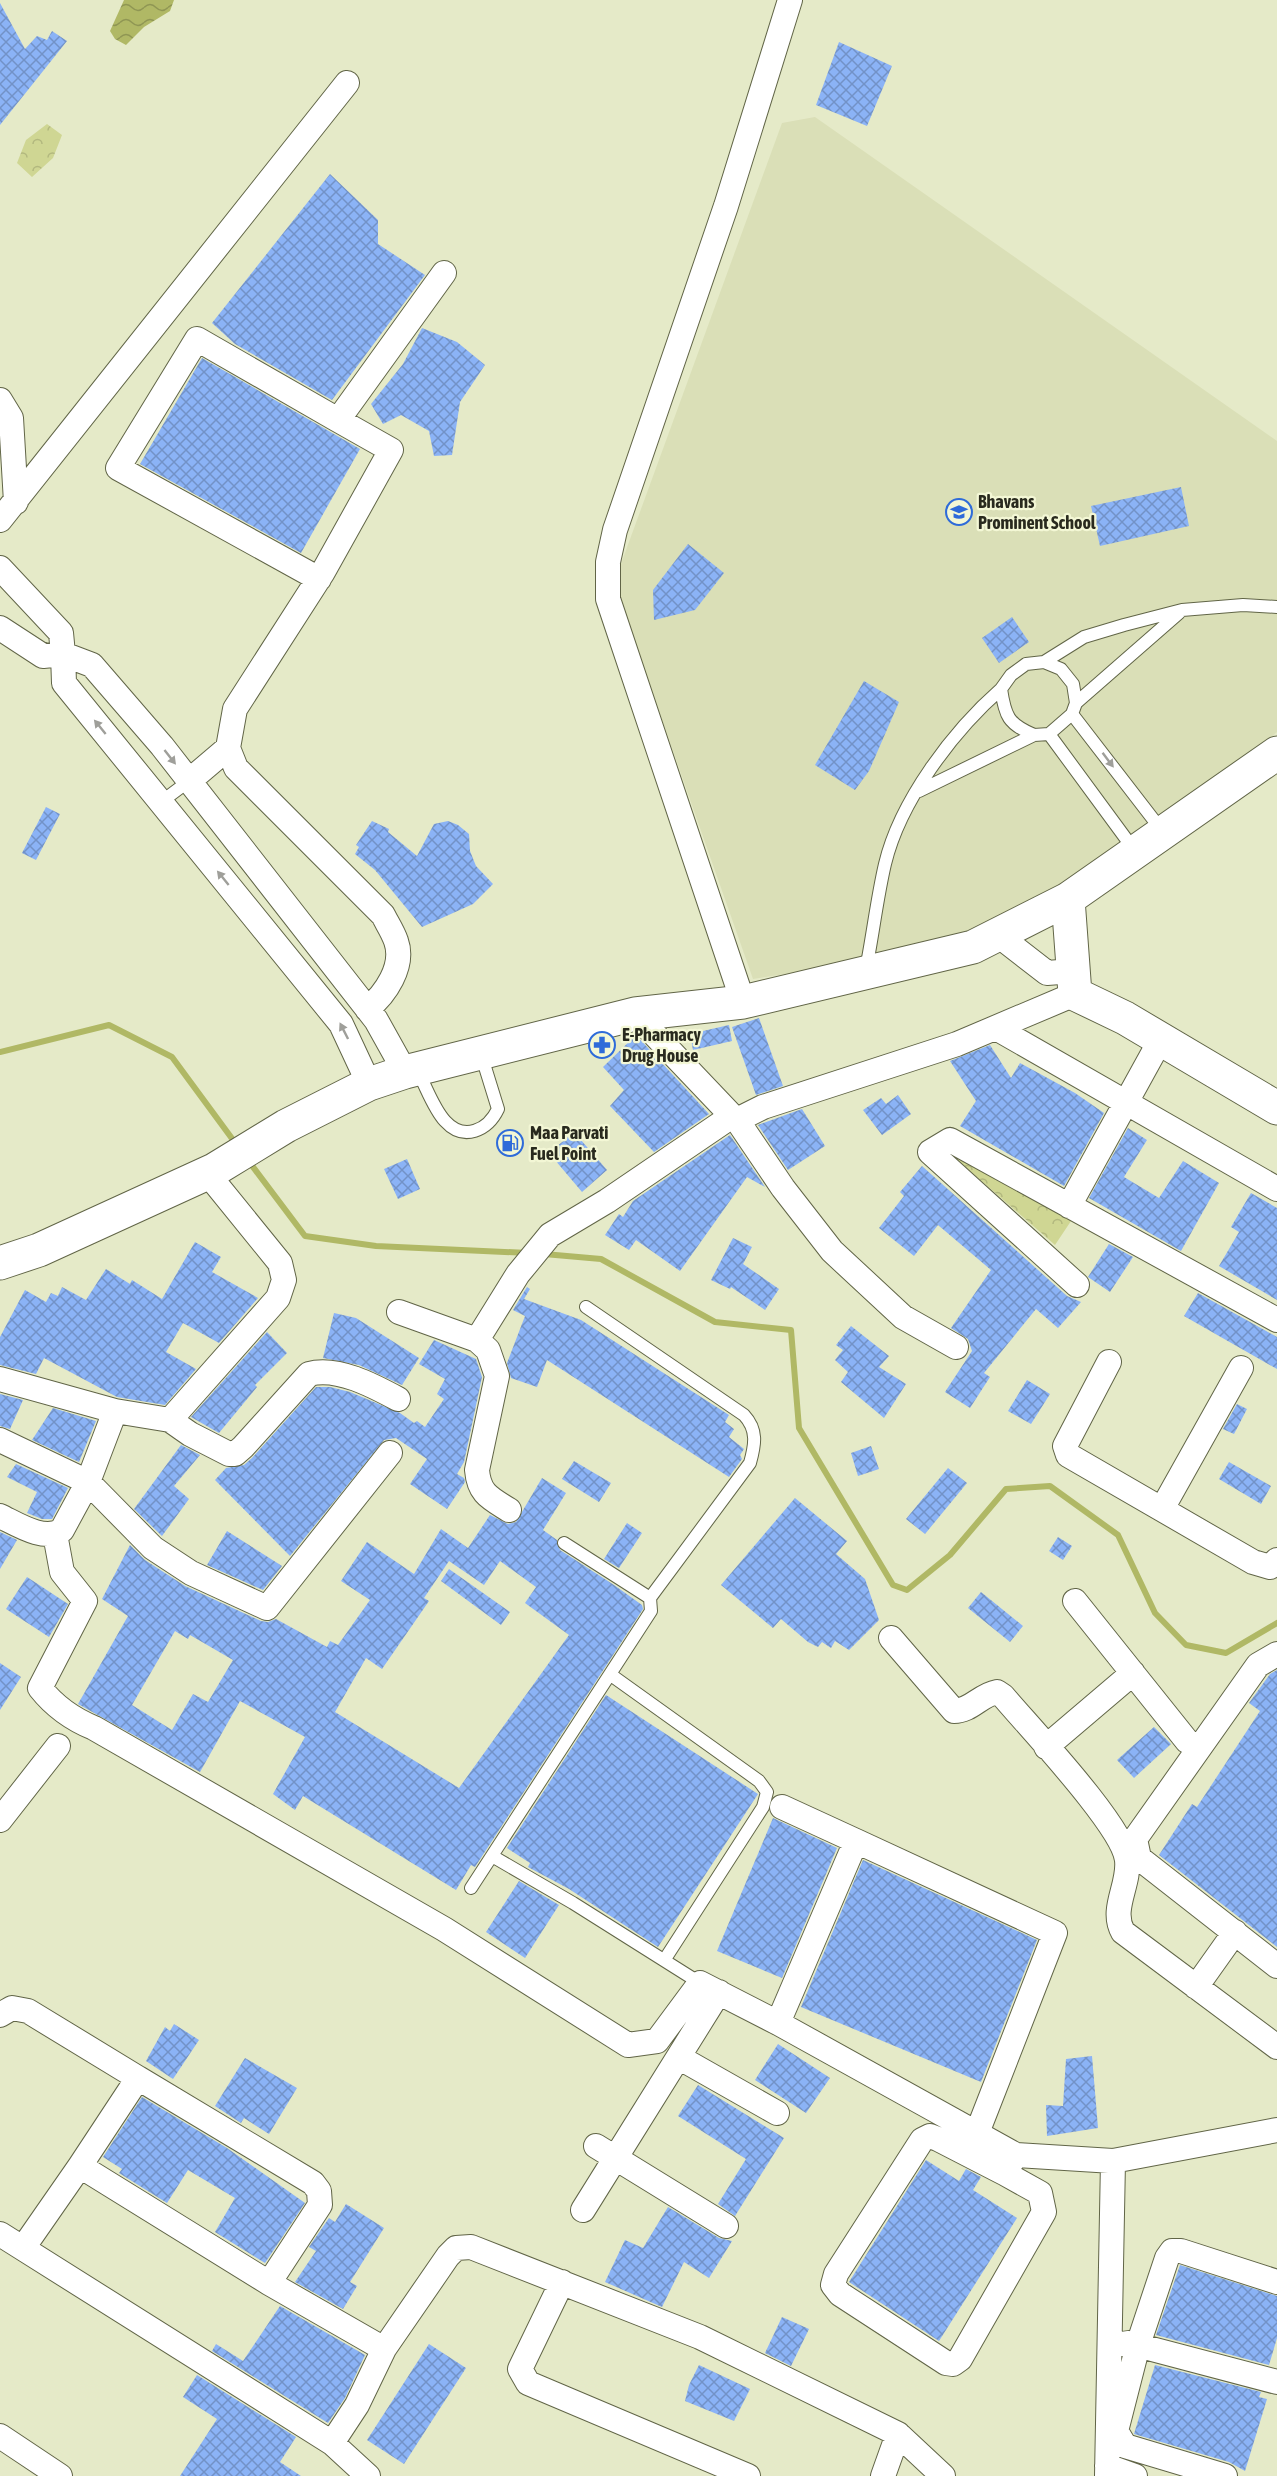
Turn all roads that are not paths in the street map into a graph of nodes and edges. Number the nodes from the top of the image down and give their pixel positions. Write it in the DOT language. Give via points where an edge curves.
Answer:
graph roads {
  1 [pos="790,0"];
  2 [pos="347,83"];
  3 [pos="444,273"];
  4 [pos="0,400"];
  5 [pos="338,420"];
  6 [pos="8,511"];
  7 [pos="0,568"];
  8 [pos="319,579"];
  9 [pos="1277,607"];
  10 [pos="1182,610"];
  11 [pos="0,628"];
  12 [pos="63,654"];
  13 [pos="1044,662"];
  14 [pos="1001,688"];
  15 [pos="1074,708"];
  16 [pos="1049,734"];
  17 [pos="1034,735"];
  18 [pos="228,748"];
  19 [pos="1277,753"];
  20 [pos="189,781"];
  21 [pos="918,791"];
  22 [pos="161,802"];
  23 [pos="1163,832"];
  24 [pos="1136,852"];
  25 [pos="1068,899"];
  26 [pos="998,935"];
  27 [pos="866,973"];
  28 [pos="1074,982"];
  29 [pos="743,1002"];
  30 [pos="367,1009"];
  31 [pos="635,1014"];
  32 [pos="996,1028"];
  33 [pos="1161,1040"];
  34 [pos="481,1053"];
  35 [pos="411,1070"];
  36 [pos="369,1084"];
  37 [pos="1128,1104"];
  38 [pos="1277,1108"];
  39 [pos="735,1118"];
  40 [pos="211,1172"];
  41 [pos="1277,1189"];
  42 [pos="1069,1206"];
  43 [pos="0,1263"];
  44 [pos="1077,1285"];
  45 [pos="586,1307"];
  46 [pos="399,1312"];
  47 [pos="1277,1320"];
  48 [pos="477,1340"];
  49 [pos="956,1347"];
  50 [pos="1109,1362"];
  51 [pos="1241,1368"];
  52 [pos="0,1379"];
  53 [pos="398,1399"];
  54 [pos="115,1411"];
  55 [pos="170,1420"];
  56 [pos="0,1440"];
  57 [pos="390,1453"];
  58 [pos="88,1482"];
  59 [pos="1162,1509"];
  60 [pos="509,1510"];
  61 [pos="0,1516"];
  62 [pos="56,1534"];
  63 [pos="564,1543"];
  64 [pos="1277,1560"];
  65 [pos="650,1598"];
  66 [pos="1075,1601"];
  67 [pos="891,1638"];
  68 [pos="1277,1654"];
  69 [pos="1133,1673"];
  70 [pos="611,1675"];
  71 [pos="1187,1741"];
  72 [pos="58,1746"];
  73 [pos="1046,1747"];
  74 [pos="782,1808"];
  75 [pos="0,1820"];
  76 [pos="856,1841"];
  77 [pos="492,1856"];
  78 [pos="471,1888"];
  79 [pos="1235,1932"];
  80 [pos="665,1959"];
  81 [pos="1277,1966"];
  82 [pos="1196,1987"];
  83 [pos="709,1988"];
  84 [pos="0,2015"];
  85 [pos="778,2023"];
  86 [pos="1277,2047"];
  87 [pos="680,2058"];
  88 [pos="138,2078"];
  89 [pos="777,2113"];
  90 [pos="1277,2130"];
  91 [pos="977,2133"];
  92 [pos="606,2152"];
  93 [pos="1113,2161"];
  94 [pos="1010,2164"];
  95 [pos="80,2166"];
  96 [pos="583,2210"];
  97 [pos="726,2226"];
  98 [pos="0,2234"];
  99 [pos="22,2248"];
  100 [pos="562,2282"];
  101 [pos="1277,2282"];
  102 [pos="269,2283"];
  103 [pos="1109,2344"];
  104 [pos="1138,2345"];
  105 [pos="384,2349"];
  106 [pos="1277,2382"];
  107 [pos="898,2434"];
  108 [pos="0,2436"];
  109 [pos="332,2443"];
  110 [pos="1107,2471"];
  111 [pos="60,2476"];
  112 [pos="368,2476"];
  113 [pos="748,2476"];
  114 [pos="883,2476"];
  115 [pos="943,2476"];
  116 [pos="1135,2476"];
  117 [pos="1225,2476"];
  1 -- 29 [label="street" via="726,206 615,530 608,562 608,599"];
  2 -- 6 [label="street"];
  3 -- 5 [label="street"];
  4 -- 6 [label="street" via="11,418"];
  5 -- 8 [label="street" via="392,450"];
  5 -- 8 [label="street" via="197,339 118,468"];
  7 -- 12 [label="street" via="61,633"];
  8 -- 18 [label="street" via="235,709"];
  9 -- 10 [label="lane" via="1243,605"];
  10 -- 13 [label="lane" via="1084,637"];
  10 -- 15 [label="lane"];
  11 -- 12 [label="street" via="44,656"];
  12 -- 20 [label="street, one-way" via="92,665"];
  22 -- 12 [label="street, one-way" via="64,683"];
  13 -- 14 [label="lane" via="1026,664"];
  13 -- 15 [label="lane" via="1062,669 1073,684"];
  14 -- 17 [label="lane" via="1004,711 1016,728"];
  14 -- 21 [label="lane" via="980,707"];
  15 -- 16 [label="lane"];
  15 -- 23 [label="lane, one-way"];
  16 -- 17 [label="lane"];
  16 -- 24 [label="lane"];
  17 -- 21 [label="lane"];
  18 -- 20 [label="street"];
  18 -- 30 [label="street" via="236,768 383,915 397,943 398,961 382,997"];
  19 -- 23 [label="street"];
  20 -- 22 [label="lane"];
  20 -- 30 [label="street"];
  21 -- 27 [label="lane" via="885,863"];
  36 -- 22 [label="street, one-way" via="341,1024"];
  23 -- 24 [label="street"];
  24 -- 25 [label="street"];
  25 -- 26 [label="street"];
  25 -- 28 [label="street"];
  26 -- 27 [label="street" via="973,948"];
  26 -- 28 [label="street" via="1047,973"];
  27 -- 29 [label="street"];
  28 -- 32 [label="street"];
  28 -- 33 [label="street"];
  29 -- 31 [label="street"];
  30 -- 35 [label="street"];
  31 -- 34 [label="street"];
  31 -- 39 [label="street"];
  32 -- 37 [label="street"];
  32 -- 39 [label="street" via="898,1065"];
  33 -- 37 [label="street"];
  33 -- 38 [label="street"];
  34 -- 35 [label="street"];
  34 -- 35 [label="lane" via="498,1109 493,1120 476,1132 460,1132 445,1121"];
  35 -- 36 [label="street"];
  36 -- 40 [label="street" via="286,1126"];
  37 -- 41 [label="street"];
  37 -- 42 [label="street"];
  39 -- 48 [label="street" via="550,1235"];
  39 -- 49 [label="street" via="832,1251 903,1317"];
  40 -- 43 [label="street" via="39,1250"];
  40 -- 55 [label="street" via="280,1263 284,1280 278,1298"];
  42 -- 44 [label="street" via="950,1140 930,1152"];
  42 -- 47 [label="street"];
  45 -- 65 [label="lane" via="744,1415 751,1422 756,1443 750,1463"];
  46 -- 48 [label="street"];
  48 -- 60 [label="street" via="488,1350 497,1376 477,1470 478,1486"];
  50 -- 59 [label="street" via="1065,1446 1068,1455"];
  51 -- 59 [label="street"];
  52 -- 54 [label="street"];
  53 -- 55 [label="street" via="360,1380 320,1371 309,1374 235,1454 221,1451"];
  54 -- 55 [label="street"];
  54 -- 58 [label="street"];
  56 -- 58 [label="street"];
  57 -- 58 [label="street" via="267,1608 190,1574 153,1548"];
  58 -- 62 [label="street" via="62,1530"];
  59 -- 64 [label="street" via="1254,1562 1270,1567"];
  61 -- 62 [label="street" via="40,1533"];
  62 -- 83 [label="street" via="62,1572 85,1601 39,1688 76,1721 434,1923 628,2045 657,2041"];
  63 -- 65 [label="lane"];
  65 -- 70 [label="lane" via="651,1611"];
  66 -- 69 [label="street"];
  67 -- 73 [label="street" via="954,1711 963,1711 997,1692"];
  68 -- 79 [label="street" via="1258,1665 1135,1839 1139,1858"];
  69 -- 71 [label="street"];
  69 -- 73 [label="street"];
  70 -- 77 [label="lane"];
  70 -- 80 [label="lane" via="759,1781 767,1792 763,1807"];
  72 -- 75 [label="street"];
  73 -- 82 [label="street" via="1119,1838 1127,1860 1118,1913 1123,1932"];
  74 -- 76 [label="street"];
  76 -- 85 [label="street"];
  76 -- 91 [label="street" via="1055,1933"];
  77 -- 78 [label="lane"];
  77 -- 80 [label="lane"];
  79 -- 81 [label="street"];
  79 -- 82 [label="street"];
  80 -- 83 [label="lane"];
  82 -- 86 [label="street"];
  83 -- 85 [label="street"];
  83 -- 87 [label="street"];
  84 -- 88 [label="street" via="12,2008 28,2011"];
  85 -- 91 [label="street"];
  87 -- 89 [label="street"];
  87 -- 92 [label="street"];
  88 -- 95 [label="street"];
  88 -- 102 [label="street" via="313,2183 319,2191 320,2205"];
  90 -- 93 [label="street"];
  91 -- 94 [label="street"];
  92 -- 96 [label="street"];
  92 -- 97 [label="street"];
  93 -- 94 [label="street"];
  93 -- 103 [label="street"];
  94 -- 94 [label="street" via="1040,2193 1044,2212 960,2359 946,2363 840,2295 833,2285 836,2274 922,2140 930,2136"];
  95 -- 99 [label="street"];
  95 -- 102 [label="street"];
  98 -- 99 [label="street"];
  99 -- 109 [label="street"];
  100 -- 105 [label="street" via="471,2247 456,2248"];
  100 -- 107 [label="street" via="700,2337"];
  100 -- 113 [label="street" via="520,2369 528,2383"];
  101 -- 104 [label="street" via="1172,2251"];
  102 -- 105 [label="street"];
  103 -- 104 [label="street"];
  103 -- 110 [label="street"];
  104 -- 106 [label="street"];
  104 -- 117 [label="street" via="1116,2431 1118,2438 1125,2446"];
  105 -- 109 [label="street" via="357,2405"];
  107 -- 114 [label="street"];
  107 -- 115 [label="street"];
  108 -- 111 [label="street"];
  109 -- 112 [label="street"];
  110 -- 116 [label="street"];
}
